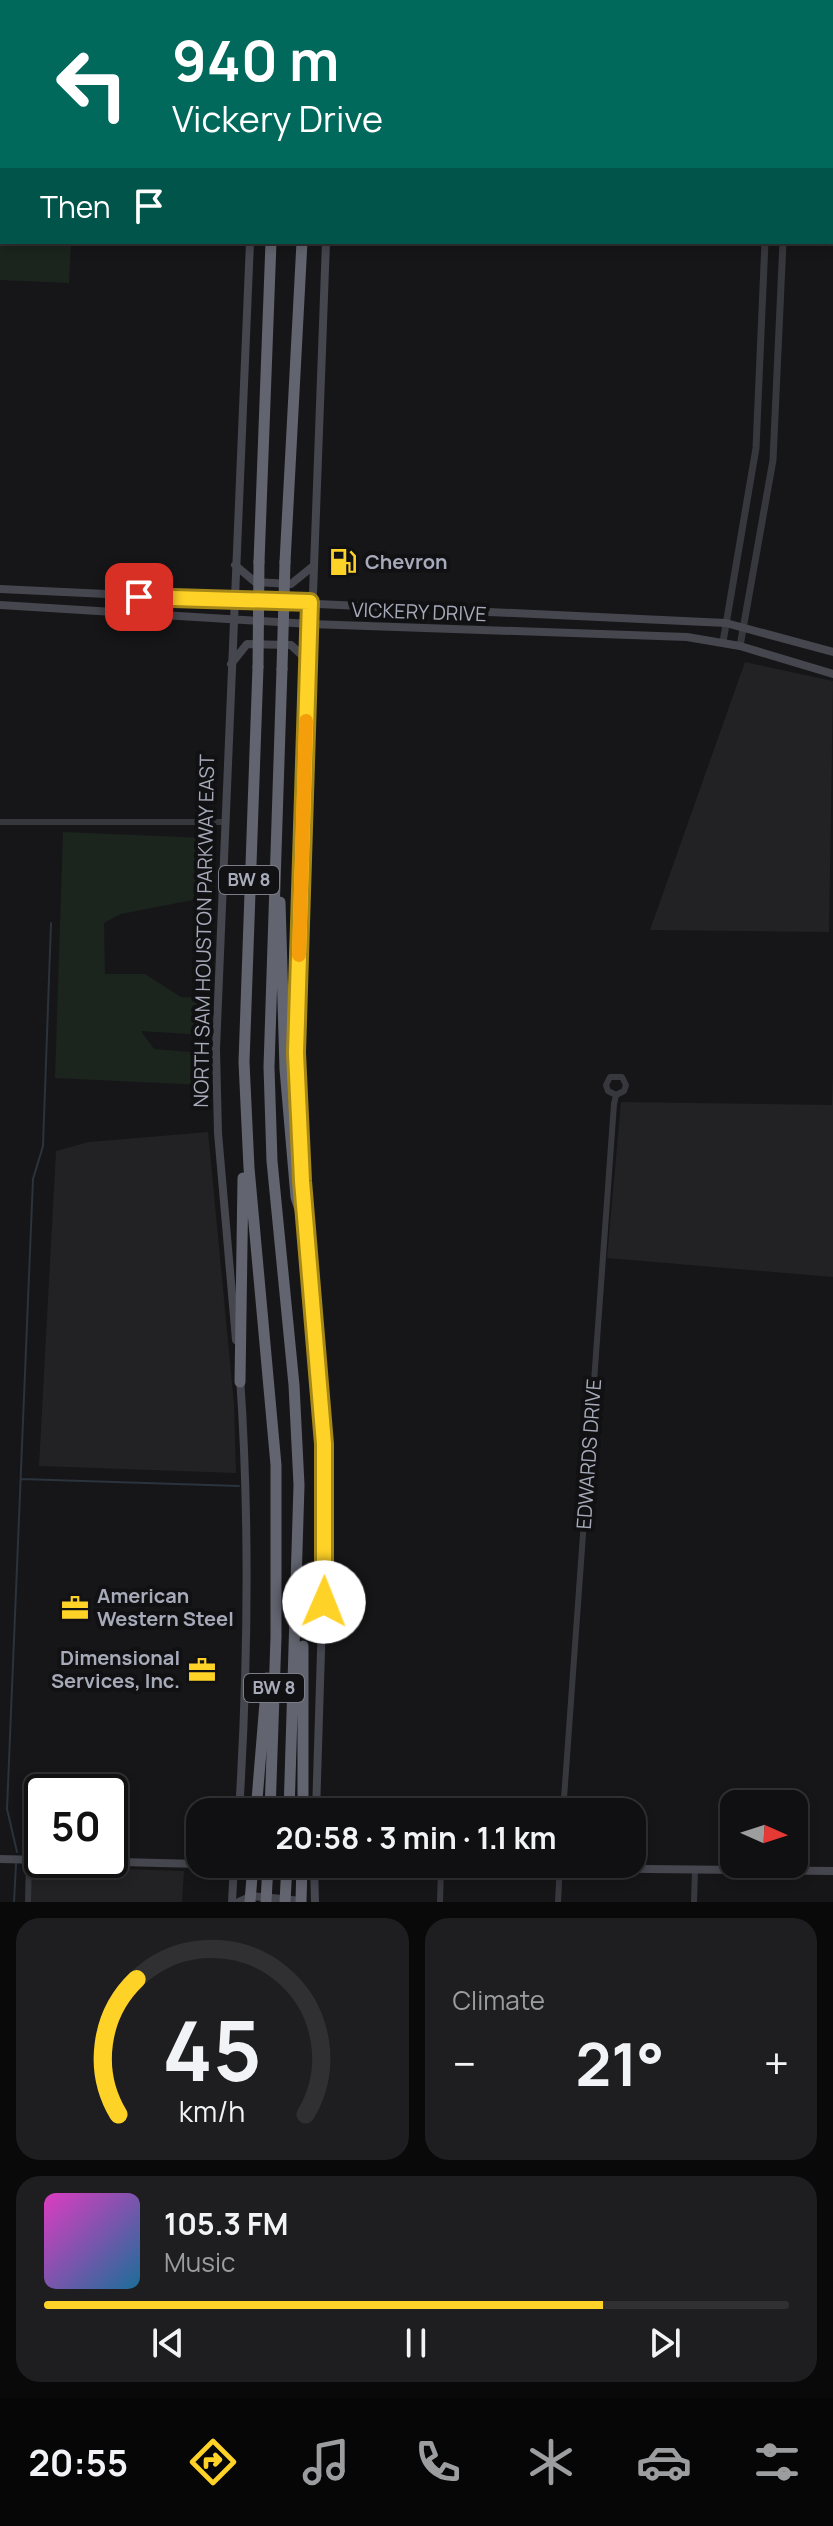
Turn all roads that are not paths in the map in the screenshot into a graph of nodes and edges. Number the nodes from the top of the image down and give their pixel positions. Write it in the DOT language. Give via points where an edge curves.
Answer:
graph roads {
  1 [pos="250,244"];
  2 [pos="269,244"];
  3 [pos="302,244"];
  4 [pos="326,244"];
  5 [pos="765,244"];
  6 [pos="783,244"];
  7 [pos="764,276"];
  8 [pos="781,276"];
  9 [pos="759,407"];
  10 [pos="775,408"];
  11 [pos="747,510"];
  12 [pos="764,512"];
  13 [pos="234,565"];
  14 [pos="312,566"];
  15 [pos="0,589"];
  16 [pos="107,596"];
  17 [pos="233,600"];
  18 [pos="310,602"];
  19 [pos="0,605"];
  20 [pos="105,612"];
  21 [pos="533,612"];
  22 [pos="233,619"];
  23 [pos="639,619"];
  24 [pos="726,623"];
  25 [pos="310,624"];
  26 [pos="743,627"];
  27 [pos="532,633"];
  28 [pos="638,637"];
  29 [pos="723,642"];
  30 [pos="740,646"];
  31 [pos="833,652"];
  32 [pos="308,662"];
  33 [pos="230,666"];
  34 [pos="833,674"];
  35 [pos="276,818"];
  36 [pos="0,822"];
  37 [pos="224,822"];
  38 [pos="245,1093"];
  39 [pos="616,1095"];
  40 [pos="306,1228"];
  41 [pos="240,1382"];
  42 [pos="299,1517"];
  43 [pos="277,1565"];
  44 [pos="240,1798"];
  45 [pos="257,1798"];
  46 [pos="270,1798"];
  47 [pos="289,1798"];
  48 [pos="303,1798"];
  49 [pos="316,1798"];
  50 [pos="564,1798"];
  51 [pos="0,1859"];
  52 [pos="24,1860"];
  53 [pos="128,1862"];
  54 [pos="186,1864"];
  55 [pos="646,1868"];
  56 [pos="695,1869"];
  57 [pos="833,1871"];
  58 [pos="29,1878"];
  59 [pos="233,1878"];
  60 [pos="252,1878"];
  61 [pos="267,1878"];
  62 [pos="286,1878"];
  63 [pos="307,1878"];
  64 [pos="312,1878"];
  65 [pos="441,1878"];
  66 [pos="559,1878"];
  67 [pos="28,1902"];
  68 [pos="232,1902"];
  69 [pos="239,1902"];
  70 [pos="250,1902"];
  71 [pos="266,1902"];
  72 [pos="285,1902"];
  73 [pos="302,1902"];
  74 [pos="315,1902"];
  75 [pos="440,1902"];
  76 [pos="558,1902"];
  77 [pos="694,1902"];
  1 -- 13 [label="main road, NORTH SAM HOUSTON PARKWAY EAST"];
  2 -- 38 [label="highway, NORTH SAM HOUSTON PARKWAY EAST / BW 8, bridge"];
  3 -- 35 [label="highway, BW 8, bridge"];
  4 -- 14 [label="main road"];
  5 -- 7 [label="street"];
  6 -- 8 [label="street"];
  7 -- 8 [label="street"];
  7 -- 9 [label="street"];
  8 -- 10 [label="street"];
  9 -- 10 [label="street"];
  9 -- 11 [label="street"];
  10 -- 12 [label="street"];
  11 -- 12 [label="street"];
  11 -- 24 [label="street"];
  12 -- 26 [label="street"];
  13 -- 14 [label="main road" via="255,582 291,584"];
  13 -- 17 [label="main road, NORTH SAM HOUSTON PARKWAY EAST"];
  14 -- 18 [label="main road"];
  15 -- 16 [label="main road, VICKERY DRIVE"];
  16 -- 17 [label="main road, VICKERY DRIVE"];
  16 -- 20 [label="main road"];
  17 -- 18 [label="main road, VICKERY DRIVE"];
  17 -- 22 [label="main road, NORTH SAM HOUSTON PARKWAY EAST"];
  18 -- 21 [label="main road, VICKERY DRIVE"];
  18 -- 25 [label="main road"];
  19 -- 20 [label="main road, VICKERY DRIVE"];
  20 -- 22 [label="main road, VICKERY DRIVE"];
  21 -- 23 [label="main road, VICKERY DRIVE"];
  21 -- 27 [label="main road"];
  22 -- 25 [label="main road, VICKERY DRIVE"];
  22 -- 33 [label="main road, NORTH SAM HOUSTON PARKWAY EAST"];
  23 -- 24 [label="main road, VICKERY DRIVE"];
  23 -- 28 [label="main road"];
  24 -- 26 [label="main road, VICKERY DRIVE"];
  24 -- 29 [label="street"];
  25 -- 27 [label="main road, VICKERY DRIVE"];
  25 -- 32 [label="main road"];
  26 -- 30 [label="street"];
  26 -- 31 [label="main road, VICKERY DRIVE"];
  27 -- 28 [label="main road, VICKERY DRIVE"];
  28 -- 29 [label="main road, VICKERY DRIVE"];
  29 -- 30 [label="main road, VICKERY DRIVE"];
  30 -- 34 [label="main road, VICKERY DRIVE"];
  32 -- 33 [label="main road" via="291,645 247,644"];
  32 -- 40 [label="main road" via="296,1053"];
  33 -- 37 [label="main road, NORTH SAM HOUSTON PARKWAY EAST"];
  35 -- 40 [label="highway" via="285,1069 296,1197"];
  35 -- 42 [label="highway, BW 8" via="270,1129 294,1385"];
  36 -- 37 [label="street"];
  37 -- 41 [label="main road, NORTH SAM HOUSTON PARKWAY EAST" via="218,1133"];
  38 -- 41 [label="highway"];
  38 -- 43 [label="highway, NORTH SAM HOUSTON PARKWAY EAST / BW 8" via="273,1418"];
  39 -- 50 [label="street, EDWARDS DRIVE"];
  40 -- 49 [label="main road" via="326,1491"];
  41 -- 44 [label="main road, NORTH SAM HOUSTON PARKWAY EAST" via="248,1564"];
  42 -- 47 [label="highway, BW 8"];
  42 -- 48 [label="highway"];
  43 -- 45 [label="highway"];
  43 -- 46 [label="highway, NORTH SAM HOUSTON PARKWAY EAST / BW 8"];
  51 -- 52 [label="main road"];
  53 -- 54 [label="main road"];
  55 -- 56 [label="main road"];
  56 -- 57 [label="main road"];
  56 -- 77 [label="street"];
  58 -- 67 [label="street"];
  59 -- 68 [label="main road"];
  60 -- 70 [label="highway, bridge"];
  61 -- 71 [label="highway, bridge"];
  62 -- 72 [label="highway, bridge"];
  63 -- 73 [label="highway, bridge"];
  64 -- 74 [label="main road"];
  65 -- 75 [label="street"];
  66 -- 76 [label="street"];
  69 -- 73 [label="main road" via="252,1896"];
}
